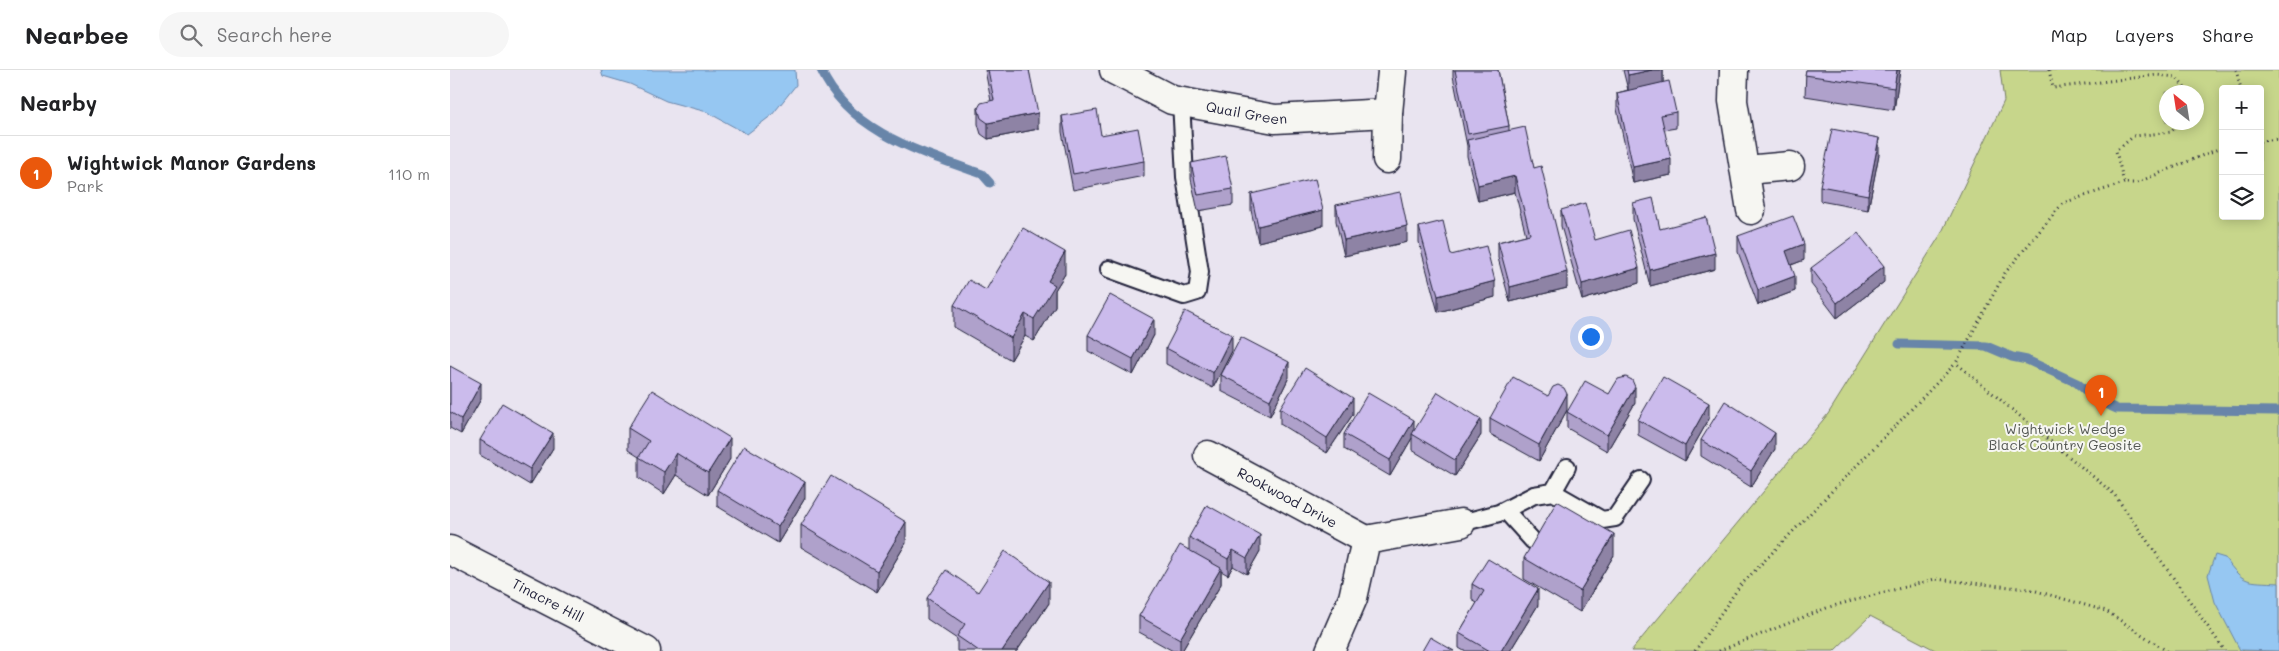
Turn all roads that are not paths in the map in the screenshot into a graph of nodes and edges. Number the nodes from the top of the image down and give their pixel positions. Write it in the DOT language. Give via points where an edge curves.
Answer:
graph roads {
  1 [pos="1114,70"];
  2 [pos="1734,70"];
  3 [pos="1392,72"];
  4 [pos="1181,102"];
  5 [pos="1388,113"];
  6 [pos="1387,159"];
  7 [pos="1790,166"];
  8 [pos="1746,170"];
  9 [pos="1751,210"];
  10 [pos="1109,269"];
  11 [pos="1208,455"];
  12 [pos="1567,467"];
  13 [pos="1641,480"];
  14 [pos="1553,492"];
  15 [pos="1505,510"];
  16 [pos="1461,523"];
  17 [pos="1366,540"];
  18 [pos="1534,541"];
  19 [pos="450,550"];
  20 [pos="646,651"];
  21 [pos="1330,651"];
  1 -- 4 [label="street, Quail Green"];
  2 -- 8 [label="street" via="1733,101"];
  3 -- 5 [label="street"];
  4 -- 5 [label="street, Quail Green" via="1275,119"];
  4 -- 10 [label="lane" via="1185,177 1200,272 1196,292 1184,296"];
  5 -- 6 [label="street"];
  7 -- 8 [label="street"];
  8 -- 9 [label="street"];
  11 -- 17 [label="street, Rookwood Drive"];
  12 -- 14 [label="lane"];
  13 -- 14 [label="lane" via="1615,518 1602,520"];
  14 -- 15 [label="lane" via="1534,495"];
  15 -- 16 [label="lane"];
  15 -- 18 [label="lane"];
  16 -- 17 [label="street"];
  17 -- 21 [label="street" via="1353,598"];
  19 -- 20 [label="street, Tinacre Hill"];
}
